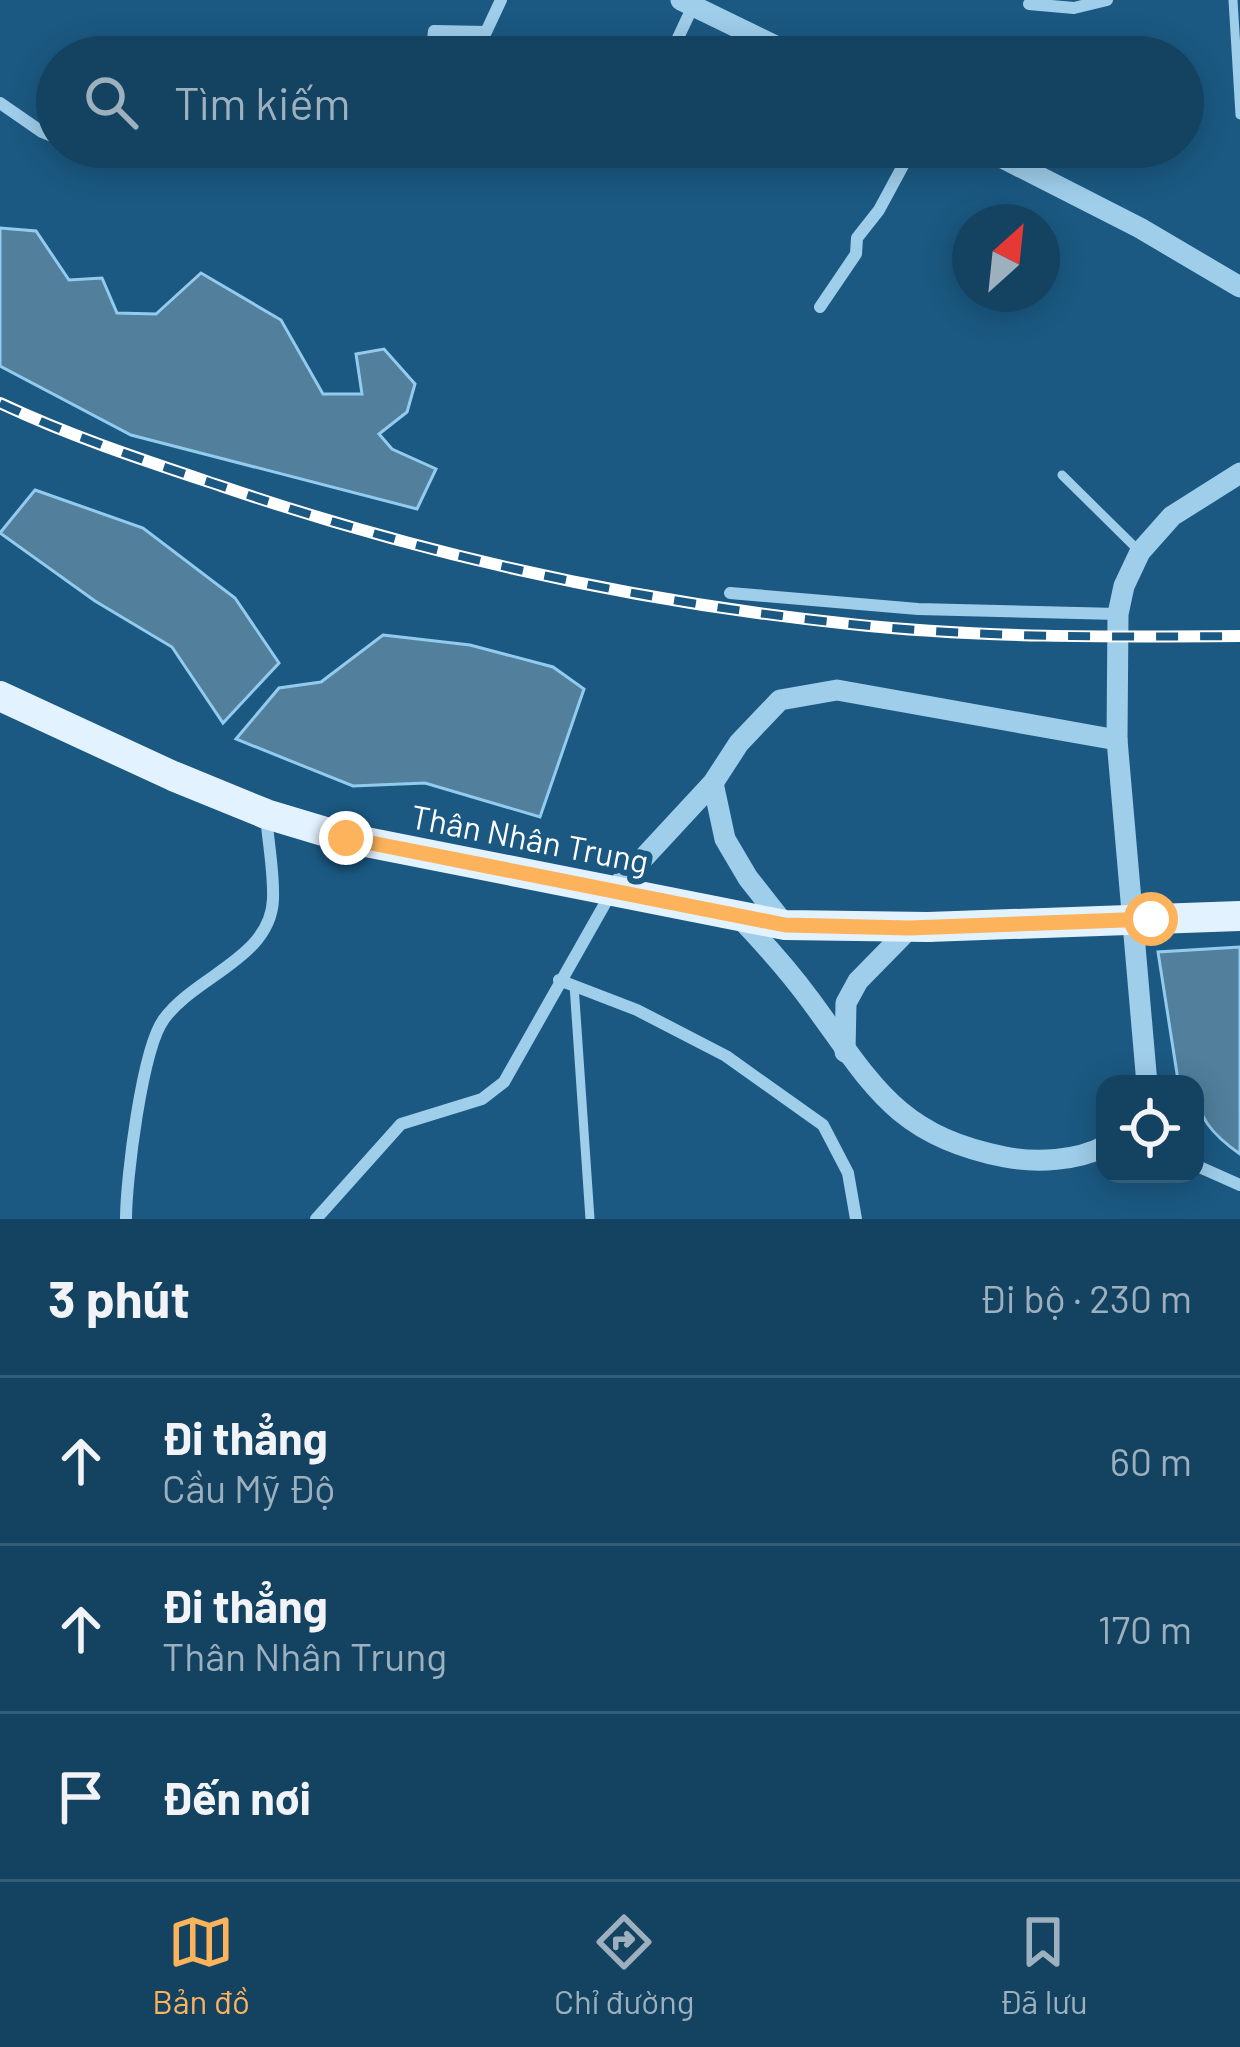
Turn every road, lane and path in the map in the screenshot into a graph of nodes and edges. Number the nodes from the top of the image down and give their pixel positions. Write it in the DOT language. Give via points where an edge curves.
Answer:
graph roads {
  1 [pos="501,0"];
  2 [pos="1108,0"];
  3 [pos="1233,0"];
  4 [pos="687,3"];
  5 [pos="1029,4"];
  6 [pos="434,36"];
  7 [pos="676,36"];
  8 [pos="755,36"];
  9 [pos="0,103"];
  10 [pos="1240,115"];
  11 [pos="36,128"];
  12 [pos="902,168"];
  13 [pos="1022,168"];
  14 [pos="1240,287"];
  15 [pos="820,307"];
  16 [pos="1240,473"];
  17 [pos="1062,475"];
  18 [pos="1140,552"];
  19 [pos="730,593"];
  20 [pos="1118,614"];
  21 [pos="0,696"];
  22 [pos="1117,740"];
  23 [pos="712,783"];
  24 [pos="266,814"];
  25 [pos="612,892"];
  26 [pos="737,915"];
  27 [pos="1240,916"];
  28 [pos="785,925"];
  29 [pos="919,928"];
  30 [pos="559,980"];
  31 [pos="574,986"];
  32 [pos="844,1053"];
  33 [pos="1146,1075"];
  34 [pos="1096,1148"];
  35 [pos="1204,1170"];
  36 [pos="1240,1184"];
  37 [pos="126,1219"];
  38 [pos="316,1219"];
  39 [pos="590,1219"];
  40 [pos="856,1219"];
  1 -- 6 [label="street" via="487,32"];
  2 -- 5 [label="street" via="1073,8"];
  3 -- 10 [label="lane"];
  4 -- 7 [label="street"];
  4 -- 8 [label="street"];
  9 -- 11 [label="street"];
  12 -- 15 [label="street"];
  13 -- 14 [label="street"];
  16 -- 18 [label="street" via="1172,517"];
  17 -- 18 [label="lane"];
  18 -- 20 [label="street"];
  19 -- 20 [label="street"];
  20 -- 22 [label="street"];
  21 -- 24 [label="main road, Thân Nhân Trung"];
  22 -- 23 [label="street" via="838,690 780,700"];
  22 -- 33 [label="street"];
  23 -- 25 [label="street"];
  23 -- 28 [label="street" via="725,839"];
  24 -- 25 [label="main road, Thân Nhân Trung"];
  24 -- 37 [label="street" via="269,920 255,944 161,1022 125,1179"];
  25 -- 26 [label="main road, Thân Nhân Trung"];
  25 -- 30 [label="street"];
  26 -- 28 [label="main road, Thân Nhân Trung"];
  26 -- 32 [label="street"];
  27 -- 29 [label="main road, Thân Nhân Trung, bridge"];
  28 -- 29 [label="main road, Thân Nhân Trung"];
  29 -- 32 [label="street" via="858,981 846,1003"];
  30 -- 31 [label="street"];
  30 -- 38 [label="street" via="504,1082 482,1099 400,1124"];
  31 -- 39 [label="lane"];
  31 -- 40 [label="street" via="727,1056 824,1125 848,1172"];
  32 -- 34 [label="street" via="922,1129 974,1151 1024,1161"];
  35 -- 36 [label="street"];
}
